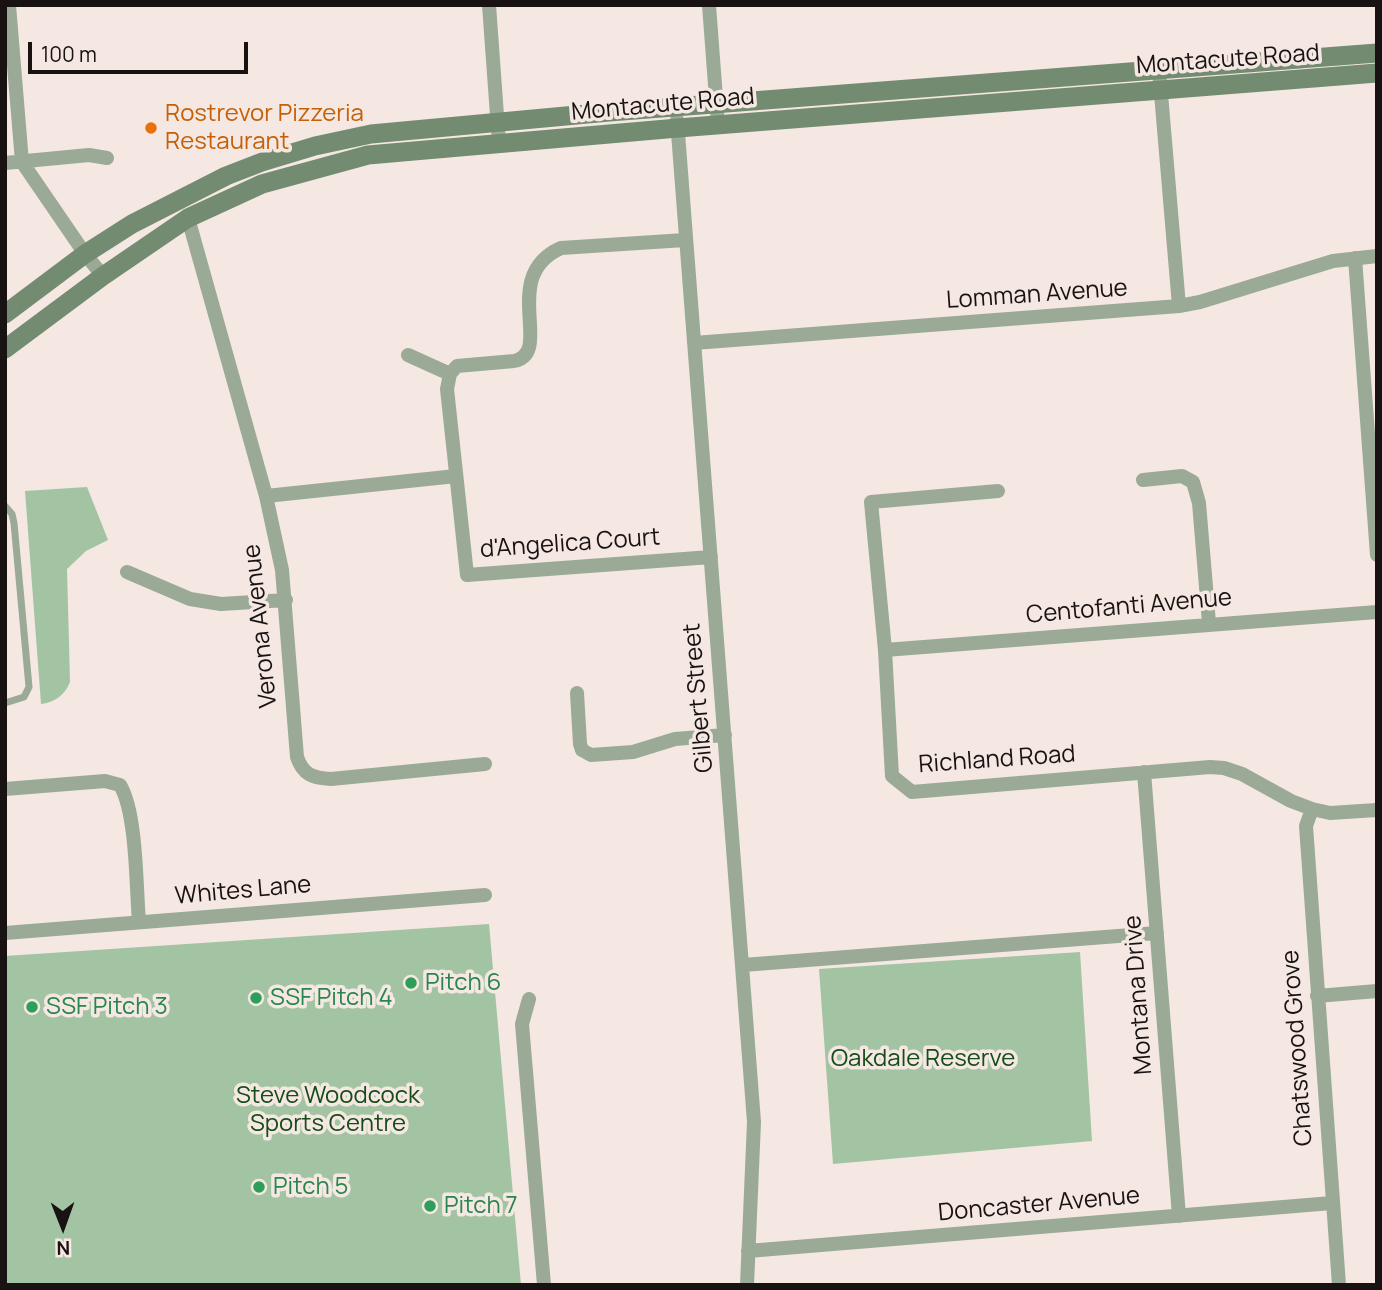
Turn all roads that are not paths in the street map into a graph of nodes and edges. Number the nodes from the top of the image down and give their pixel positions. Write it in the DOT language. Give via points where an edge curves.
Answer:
graph roads {
  1 [pos="9,5"];
  2 [pos="489,5"];
  3 [pos="709,5"];
  4 [pos="1377,53"];
  5 [pos="1377,74"];
  6 [pos="1160,80"];
  7 [pos="718,105"];
  8 [pos="676,107"];
  9 [pos="718,125"];
  10 [pos="678,128"];
  11 [pos="498,133"];
  12 [pos="107,158"];
  13 [pos="22,162"];
  14 [pos="5,163"];
  15 [pos="188,218"];
  16 [pos="685,240"];
  17 [pos="85,254"];
  18 [pos="1377,256"];
  19 [pos="1355,258"];
  20 [pos="103,276"];
  21 [pos="1179,306"];
  22 [pos="5,314"];
  23 [pos="694,344"];
  24 [pos="5,349"];
  25 [pos="408,355"];
  26 [pos="454,370"];
  27 [pos="456,476"];
  28 [pos="1143,480"];
  29 [pos="998,491"];
  30 [pos="265,496"];
  31 [pos="5,506"];
  32 [pos="1377,555"];
  33 [pos="711,557"];
  34 [pos="127,572"];
  35 [pos="286,600"];
  36 [pos="1377,612"];
  37 [pos="1209,623"];
  38 [pos="885,650"];
  39 [pos="577,693"];
  40 [pos="5,703"];
  41 [pos="725,735"];
  42 [pos="485,764"];
  43 [pos="1144,772"];
  44 [pos="5,789"];
  45 [pos="1312,809"];
  46 [pos="1377,810"];
  47 [pos="485,895"];
  48 [pos="139,922"];
  49 [pos="5,933"];
  50 [pos="1157,933"];
  51 [pos="743,965"];
  52 [pos="1377,991"];
  53 [pos="1317,996"];
  54 [pos="529,999"];
  55 [pos="1332,1203"];
  56 [pos="1179,1216"];
  57 [pos="748,1251"];
  58 [pos="544,1285"];
  59 [pos="747,1285"];
  60 [pos="1339,1285"];
  1 -- 13 [label="street"];
  2 -- 11 [label="street"];
  3 -- 7 [label="street"];
  4 -- 6 [label="main road, Montacute Road"];
  5 -- 6 [label="main road, Montacute Road"];
  6 -- 7 [label="main road, Montacute Road"];
  6 -- 9 [label="main road, Montacute Road"];
  6 -- 21 [label="street"];
  7 -- 8 [label="main road, Montacute Road"];
  7 -- 9 [label="street"];
  8 -- 10 [label="street, Gilbert Street"];
  8 -- 11 [label="main road, Montacute Road"];
  9 -- 10 [label="main road, Montacute Road"];
  10 -- 11 [label="main road, Montacute Road"];
  10 -- 16 [label="street, Gilbert Street"];
  11 -- 15 [label="main road, Montacute Road" via="368,155 262,184"];
  11 -- 17 [label="main road, Montacute Road" via="370,134 315,146 226,176 132,224"];
  12 -- 13 [label="street" via="89,155"];
  13 -- 14 [label="street"];
  13 -- 17 [label="street"];
  15 -- 20 [label="main road, Montacute Road"];
  15 -- 30 [label="street, Verona Avenue"];
  16 -- 23 [label="street, Gilbert Street"];
  16 -- 26 [label="street" via="561,248 546,254 528,288 531,342 520,360"];
  17 -- 20 [label="street"];
  17 -- 22 [label="main road, Montacute Road"];
  18 -- 19 [label="street, Lomman Avenue"];
  19 -- 21 [label="street, Lomman Avenue"];
  19 -- 32 [label="street"];
  20 -- 24 [label="main road, Montacute Road"];
  21 -- 23 [label="street, Lomman Avenue"];
  23 -- 33 [label="street, Gilbert Street"];
  25 -- 26 [label="street"];
  26 -- 27 [label="street, d'Angelica Court" via="447,389"];
  27 -- 30 [label="street"];
  27 -- 33 [label="street, d'Angelica Court" via="467,575"];
  28 -- 37 [label="street" via="1182,476 1197,490"];
  29 -- 38 [label="street, Richland Road" via="871,502"];
  30 -- 35 [label="street, Verona Avenue"];
  31 -- 40 [label="lane" via="14,523 29,687 24,697"];
  33 -- 41 [label="street, Gilbert Street"];
  34 -- 35 [label="street" via="190,599 221,604"];
  35 -- 42 [label="street, Verona Avenue" via="297,757 307,775 331,779"];
  36 -- 37 [label="street, Centofanti Avenue"];
  37 -- 38 [label="street, Centofanti Avenue"];
  38 -- 43 [label="street, Richland Road" via="892,776 912,792"];
  39 -- 41 [label="street" via="580,744 586,753 633,752 675,739"];
  41 -- 51 [label="street, Gilbert Street"];
  43 -- 45 [label="street, Richland Road" via="1224,768"];
  43 -- 50 [label="street, Montana Drive"];
  44 -- 48 [label="street" via="105,781 120,785 131,816"];
  45 -- 46 [label="street, Richland Road" via="1330,813"];
  45 -- 53 [label="street, Chatswood Grove" via="1306,826"];
  47 -- 48 [label="street, Whites Lane"];
  48 -- 49 [label="street, Whites Lane"];
  50 -- 51 [label="street"];
  50 -- 56 [label="street, Montana Drive"];
  51 -- 57 [label="street, Gilbert Street" via="754,1122"];
  52 -- 53 [label="street"];
  53 -- 55 [label="street, Chatswood Grove"];
  54 -- 58 [label="street" via="522,1024"];
  55 -- 56 [label="street, Doncaster Avenue"];
  55 -- 60 [label="street, Chatswood Grove"];
  56 -- 57 [label="street, Doncaster Avenue"];
  57 -- 59 [label="street, Gilbert Street"];
}
